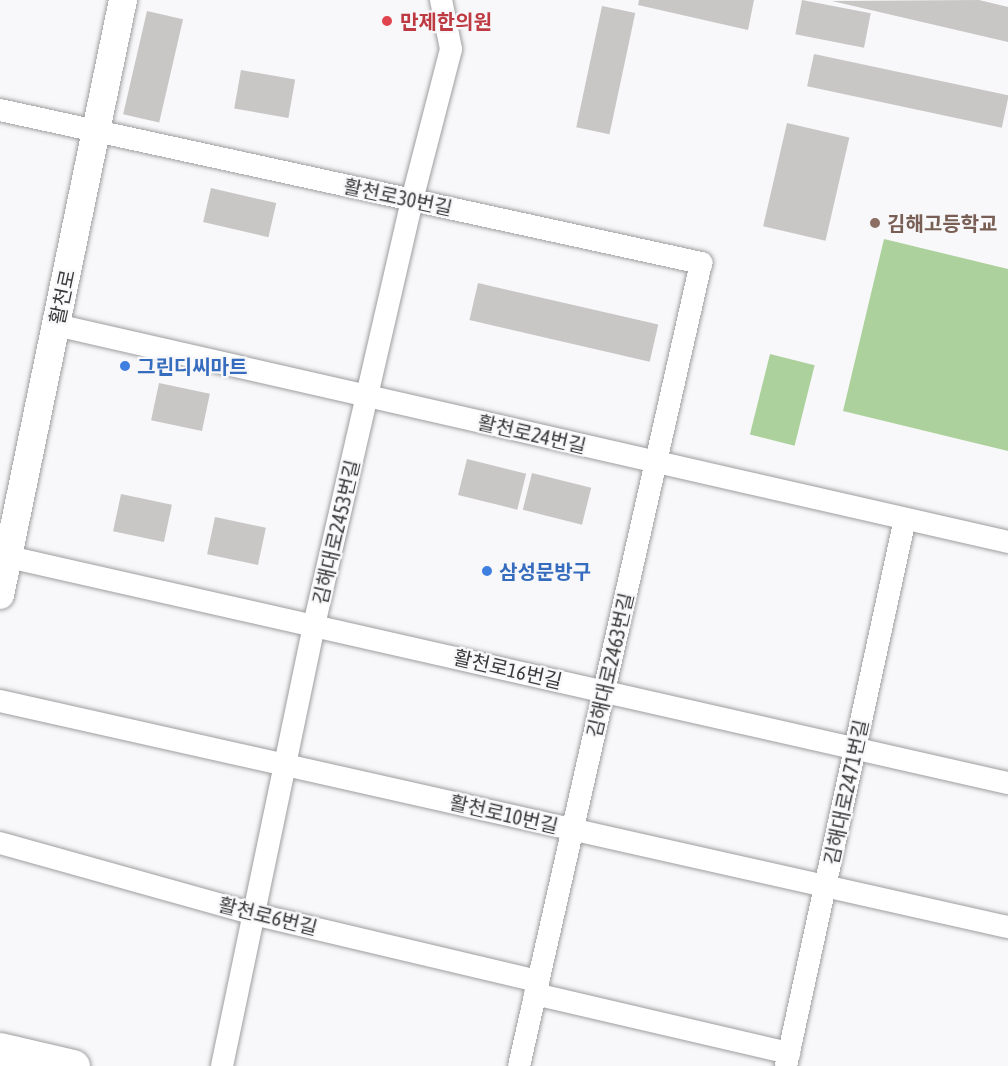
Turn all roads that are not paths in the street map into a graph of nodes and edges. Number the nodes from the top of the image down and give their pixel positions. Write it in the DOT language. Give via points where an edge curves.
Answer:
graph roads {
  1 [pos="123,0"];
  2 [pos="441,0"];
  3 [pos="0,110"];
  4 [pos="96,131"];
  5 [pos="412,200"];
  6 [pos="701,263"];
  7 [pos="56,325"];
  8 [pos="367,396"];
  9 [pos="656,462"];
  10 [pos="905,519"];
  11 [pos="1008,542"];
  12 [pos="4,556"];
  13 [pos="0,595"];
  14 [pos="314,625"];
  15 [pos="604,690"];
  16 [pos="0,701"];
  17 [pos="856,746"];
  18 [pos="284,765"];
  19 [pos="1008,783"];
  20 [pos="572,829"];
  21 [pos="0,843"];
  22 [pos="825,886"];
  23 [pos="254,914"];
  24 [pos="1008,927"];
  25 [pos="536,987"];
  26 [pos="0,1049"];
  27 [pos="788,1059"];
  28 [pos="73,1066"];
  29 [pos="222,1066"];
  30 [pos="519,1066"];
  1 -- 4 [label="street, 활천로"];
  2 -- 5 [label="street, 김해대로2453번길" via="451,49"];
  3 -- 4 [label="street, 활천로30번길"];
  4 -- 5 [label="street, 활천로30번길"];
  4 -- 7 [label="street, 활천로"];
  5 -- 6 [label="street, 활천로30번길"];
  5 -- 8 [label="street, 김해대로2453번길"];
  6 -- 9 [label="street, 김해대로2463번길"];
  7 -- 8 [label="street, 활천로24번길"];
  7 -- 12 [label="street, 활천로"];
  8 -- 9 [label="street, 활천로24번길"];
  8 -- 14 [label="street, 김해대로2453번길"];
  9 -- 10 [label="street, 활천로24번길"];
  9 -- 15 [label="street, 김해대로2463번길"];
  10 -- 11 [label="street, 활천로24번길"];
  10 -- 17 [label="street, 김해대로2471번길"];
  12 -- 13 [label="street, 활천로"];
  12 -- 14 [label="street, 활천로16번길"];
  14 -- 15 [label="street, 활천로16번길"];
  14 -- 18 [label="street, 김해대로2453번길"];
  15 -- 17 [label="street, 활천로16번길"];
  15 -- 20 [label="street, 김해대로2463번길"];
  16 -- 18 [label="street, 활천로10번길"];
  17 -- 19 [label="street, 활천로16번길"];
  17 -- 22 [label="street, 김해대로2471번길"];
  18 -- 20 [label="street, 활천로10번길"];
  18 -- 23 [label="street, 김해대로2453번길"];
  20 -- 22 [label="street, 활천로10번길"];
  20 -- 25 [label="street, 김해대로2463번길"];
  21 -- 23 [label="street, 활천로6번길"];
  22 -- 24 [label="street, 활천로10번길"];
  22 -- 27 [label="street, 김해대로2471번길"];
  23 -- 25 [label="street, 활천로6번길"];
  23 -- 29 [label="street, 김해대로2453번길"];
  25 -- 27 [label="street, 활천로6번길"];
  25 -- 30 [label="street, 김해대로2463번길"];
  26 -- 28 [label="main road"];
}
